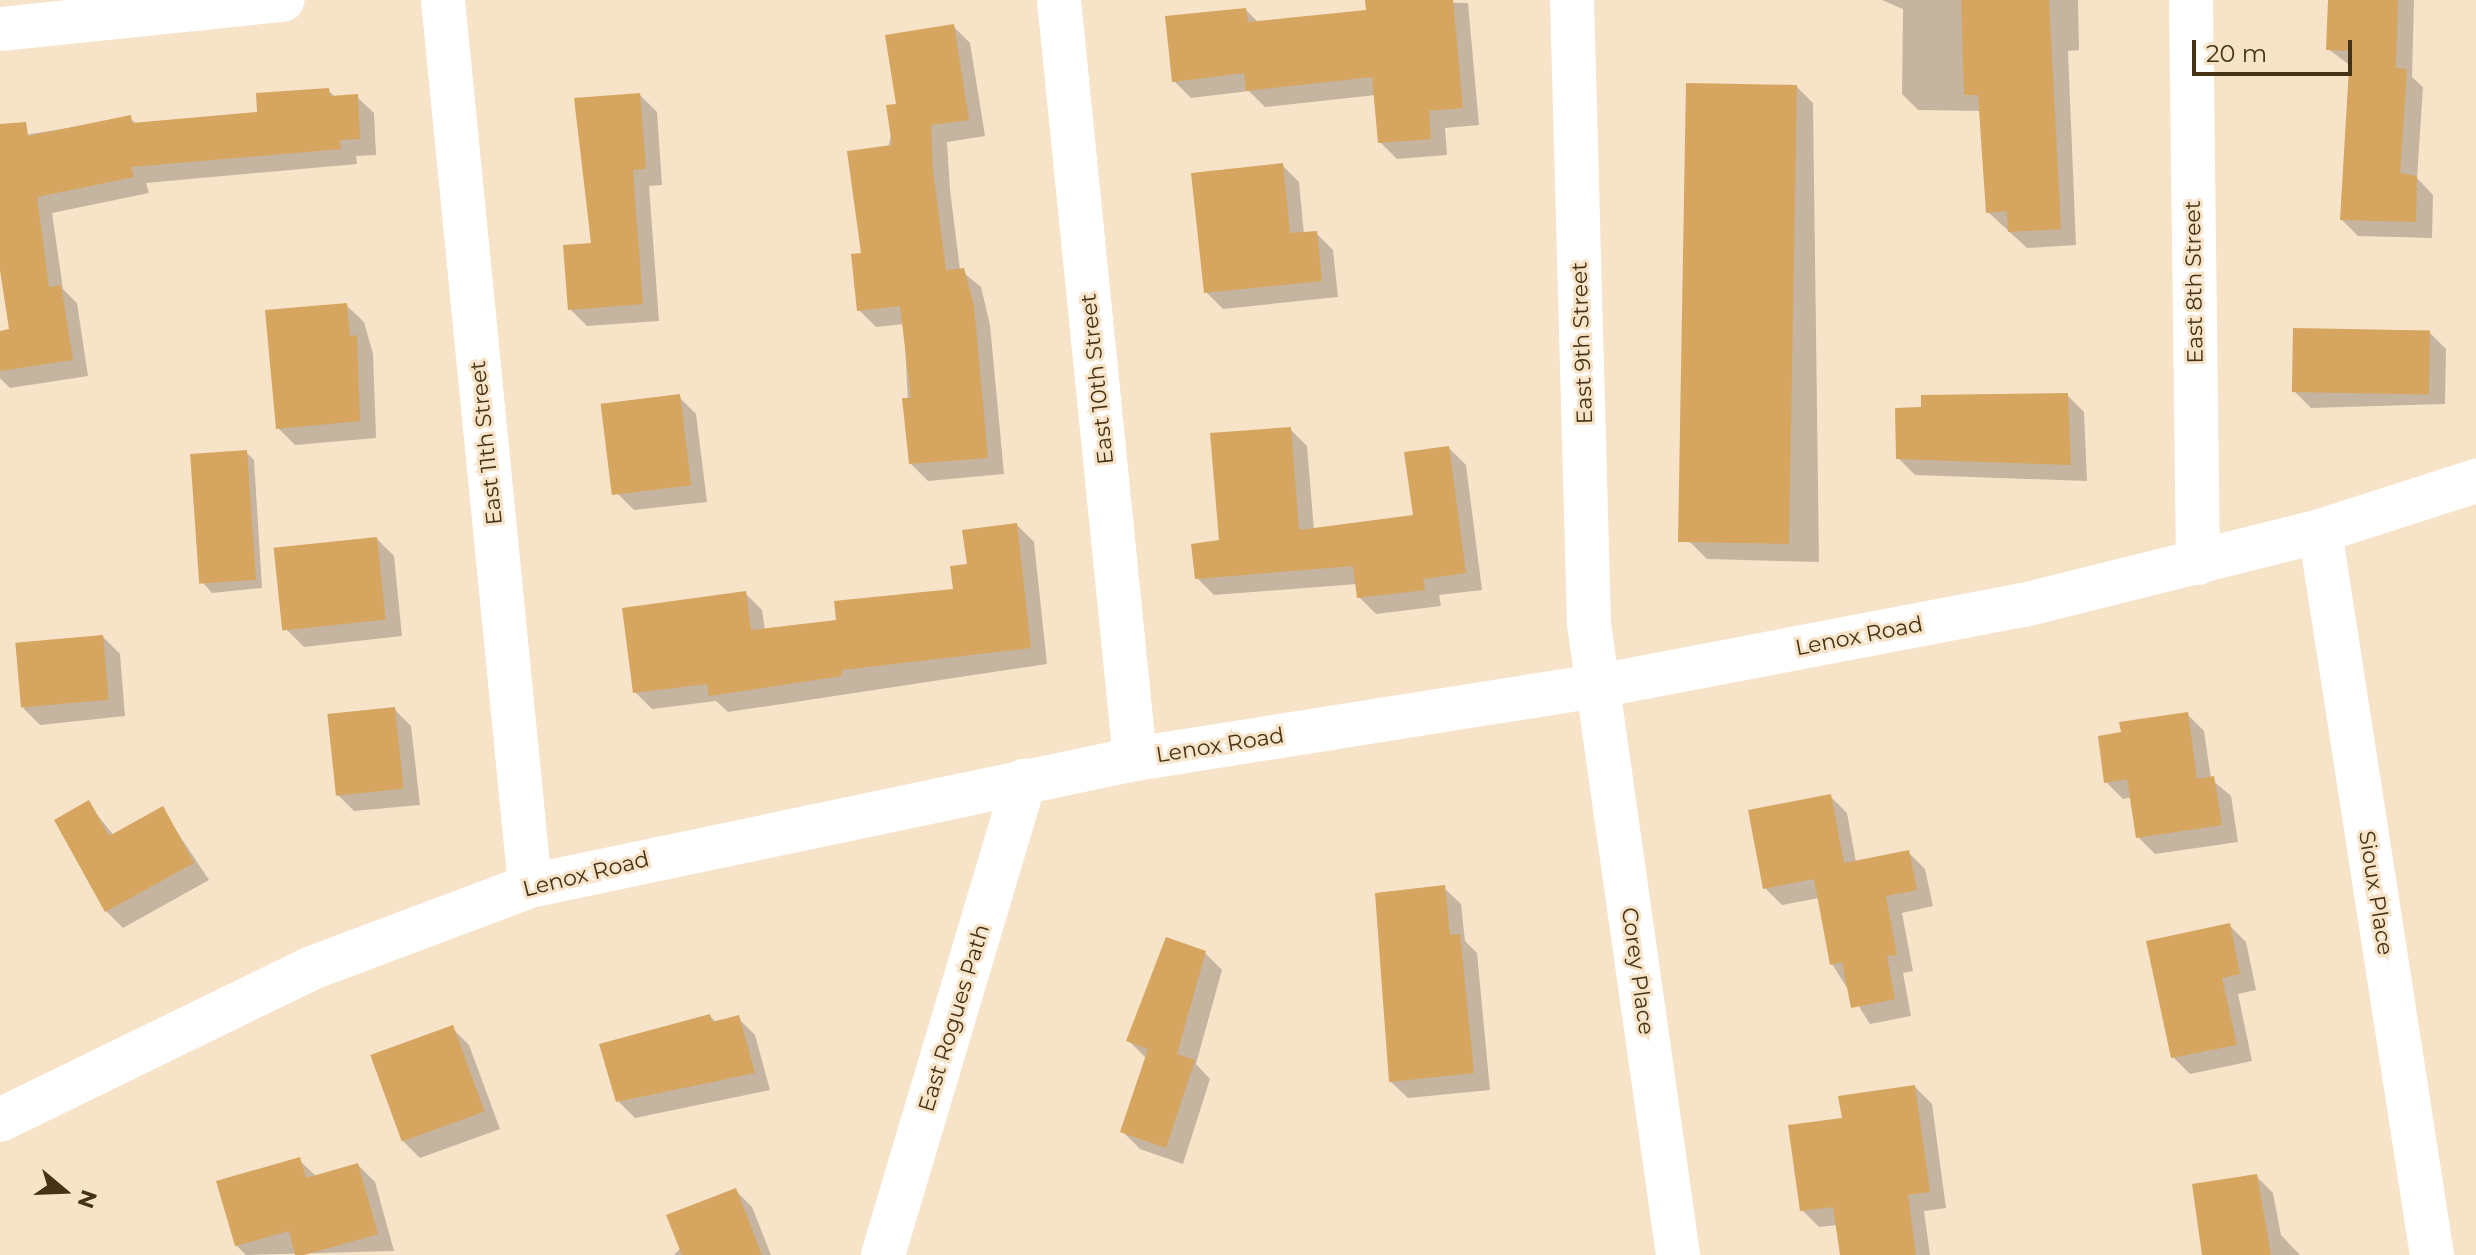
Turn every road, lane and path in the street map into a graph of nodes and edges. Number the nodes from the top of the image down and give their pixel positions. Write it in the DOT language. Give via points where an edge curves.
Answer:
graph roads {
  1 [pos="283,0"];
  2 [pos="443,0"];
  3 [pos="1059,0"];
  4 [pos="1572,0"];
  5 [pos="2191,0"];
  6 [pos="0,29"];
  7 [pos="2476,481"];
  8 [pos="2320,531"];
  9 [pos="2198,563"];
  10 [pos="1598,686"];
  11 [pos="1135,759"];
  12 [pos="1024,781"];
  13 [pos="530,886"];
  14 [pos="0,1120"];
  15 [pos="883,1255"];
  16 [pos="1678,1255"];
  17 [pos="2432,1255"];
  1 -- 6 [label="street"];
  2 -- 13 [label="street, East 11th Street"];
  3 -- 11 [label="street, East 10th Street"];
  4 -- 10 [label="street, East 9th Street" via="1589,624"];
  5 -- 9 [label="street, East 8th Street"];
  7 -- 8 [label="street, Lenox Road"];
  8 -- 9 [label="street, Lenox Road"];
  8 -- 17 [label="street, Sioux Place"];
  9 -- 10 [label="street, Lenox Road" via="2024,605"];
  10 -- 11 [label="street, Lenox Road"];
  10 -- 16 [label="street, Corey Place"];
  11 -- 12 [label="street, Lenox Road"];
  12 -- 13 [label="street, Lenox Road"];
  12 -- 15 [label="street, East Rogues Path"];
  13 -- 14 [label="street, Lenox Road" via="309,969"];
}
